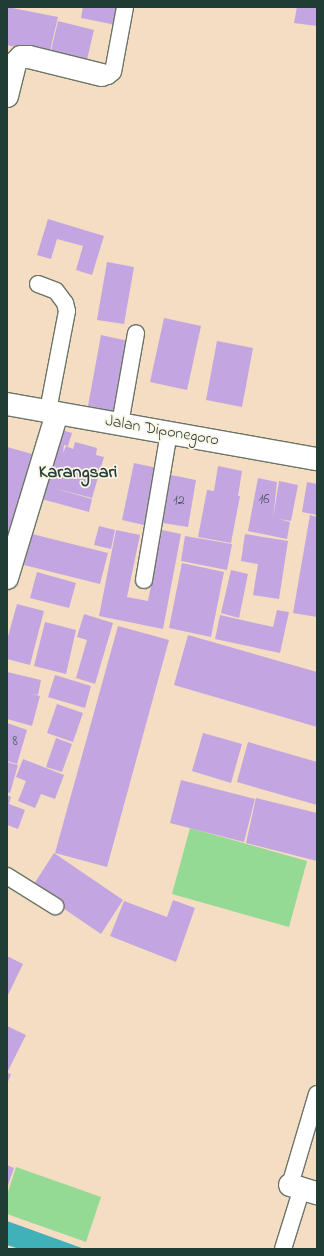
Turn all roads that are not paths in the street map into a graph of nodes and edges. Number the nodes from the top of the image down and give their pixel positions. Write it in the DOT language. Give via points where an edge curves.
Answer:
graph roads {
  1 [pos="125,7"];
  2 [pos="102,75"];
  3 [pos="7,96"];
  4 [pos="38,284"];
  5 [pos="136,333"];
  6 [pos="7,404"];
  7 [pos="52,412"];
  8 [pos="120,424"];
  9 [pos="169,432"];
  10 [pos="317,459"];
  11 [pos="7,578"];
  12 [pos="144,580"];
  13 [pos="7,876"];
  14 [pos="55,906"];
  15 [pos="317,1094"];
  16 [pos="303,1189"];
  17 [pos="283,1249"];
  1 -- 2 [label="lane" via="113,72 110,75"];
  2 -- 3 [label="main road" via="21,57 15,63"];
  4 -- 7 [label="lane" via="56,291 65,303 67,311"];
  5 -- 8 [label="lane"];
  6 -- 7 [label="main road, Jalan Diponegoro"];
  7 -- 8 [label="main road, Jalan Diponegoro"];
  7 -- 11 [label="main road"];
  8 -- 9 [label="main road, Jalan Diponegoro"];
  9 -- 10 [label="main road, Jalan Diponegoro"];
  9 -- 12 [label="lane"];
  13 -- 14 [label="lane"];
  15 -- 16 [label="lane"];
  16 -- 17 [label="lane"];
}
